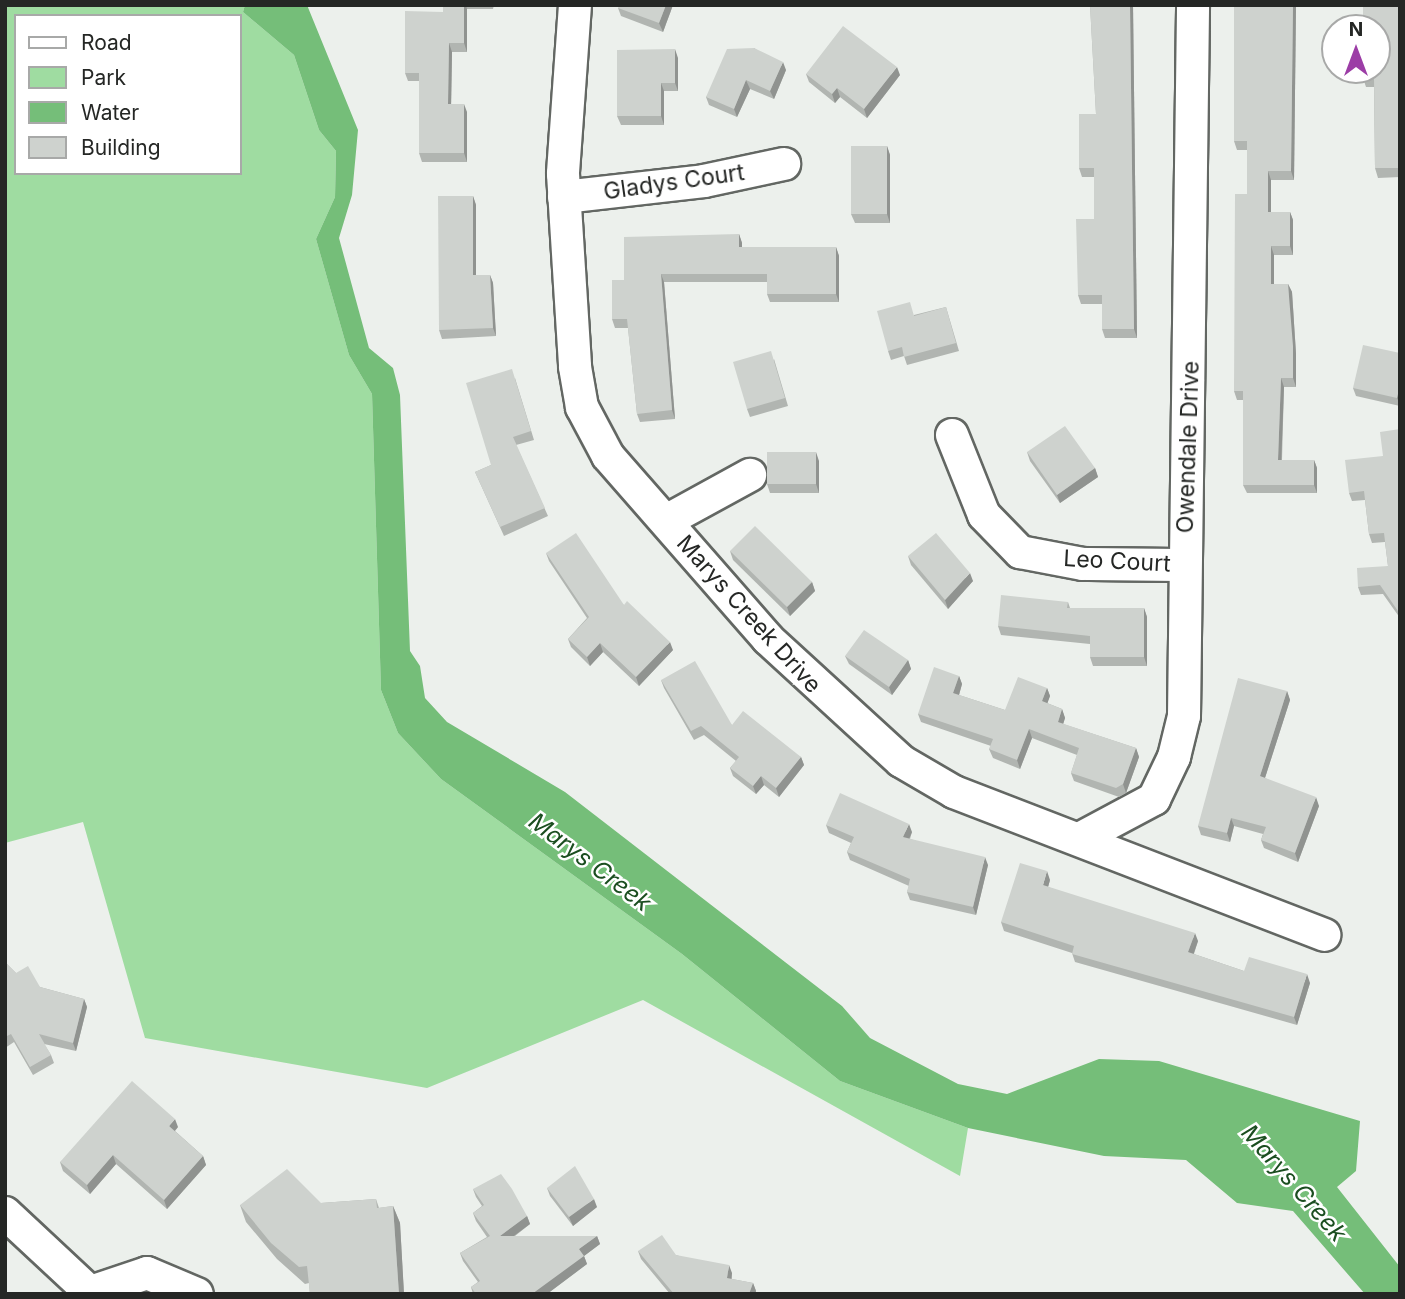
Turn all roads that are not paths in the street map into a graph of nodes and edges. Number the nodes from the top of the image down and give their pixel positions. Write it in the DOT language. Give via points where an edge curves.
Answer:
graph roads {
  1 [pos="575,5"];
  2 [pos="1193,5"];
  3 [pos="784,164"];
  4 [pos="564,197"];
  5 [pos="952,435"];
  6 [pos="750,475"];
  7 [pos="666,521"];
  8 [pos="1185,565"];
  9 [pos="1081,838"];
  10 [pos="1324,935"];
  11 [pos="5,1213"];
  12 [pos="91,1293"];
  13 [pos="197,1294"];
  1 -- 4 [label="street, Marys Creek Drive"];
  2 -- 8 [label="street, Owendale Drive"];
  3 -- 4 [label="street, Gladys Court" via="704,181"];
  4 -- 7 [label="street, Marys Creek Drive" via="582,407 608,456"];
  5 -- 8 [label="street, Leo Court" via="984,515 1020,552 1083,564"];
  6 -- 7 [label="street"];
  7 -- 9 [label="street, Marys Creek Drive" via="768,639 901,761 954,792"];
  8 -- 9 [label="street, Owendale Drive" via="1184,716 1174,757 1154,799"];
  9 -- 10 [label="street, Marys Creek Drive"];
  11 -- 12 [label="street"];
  12 -- 13 [label="street" via="147,1273"];
}
